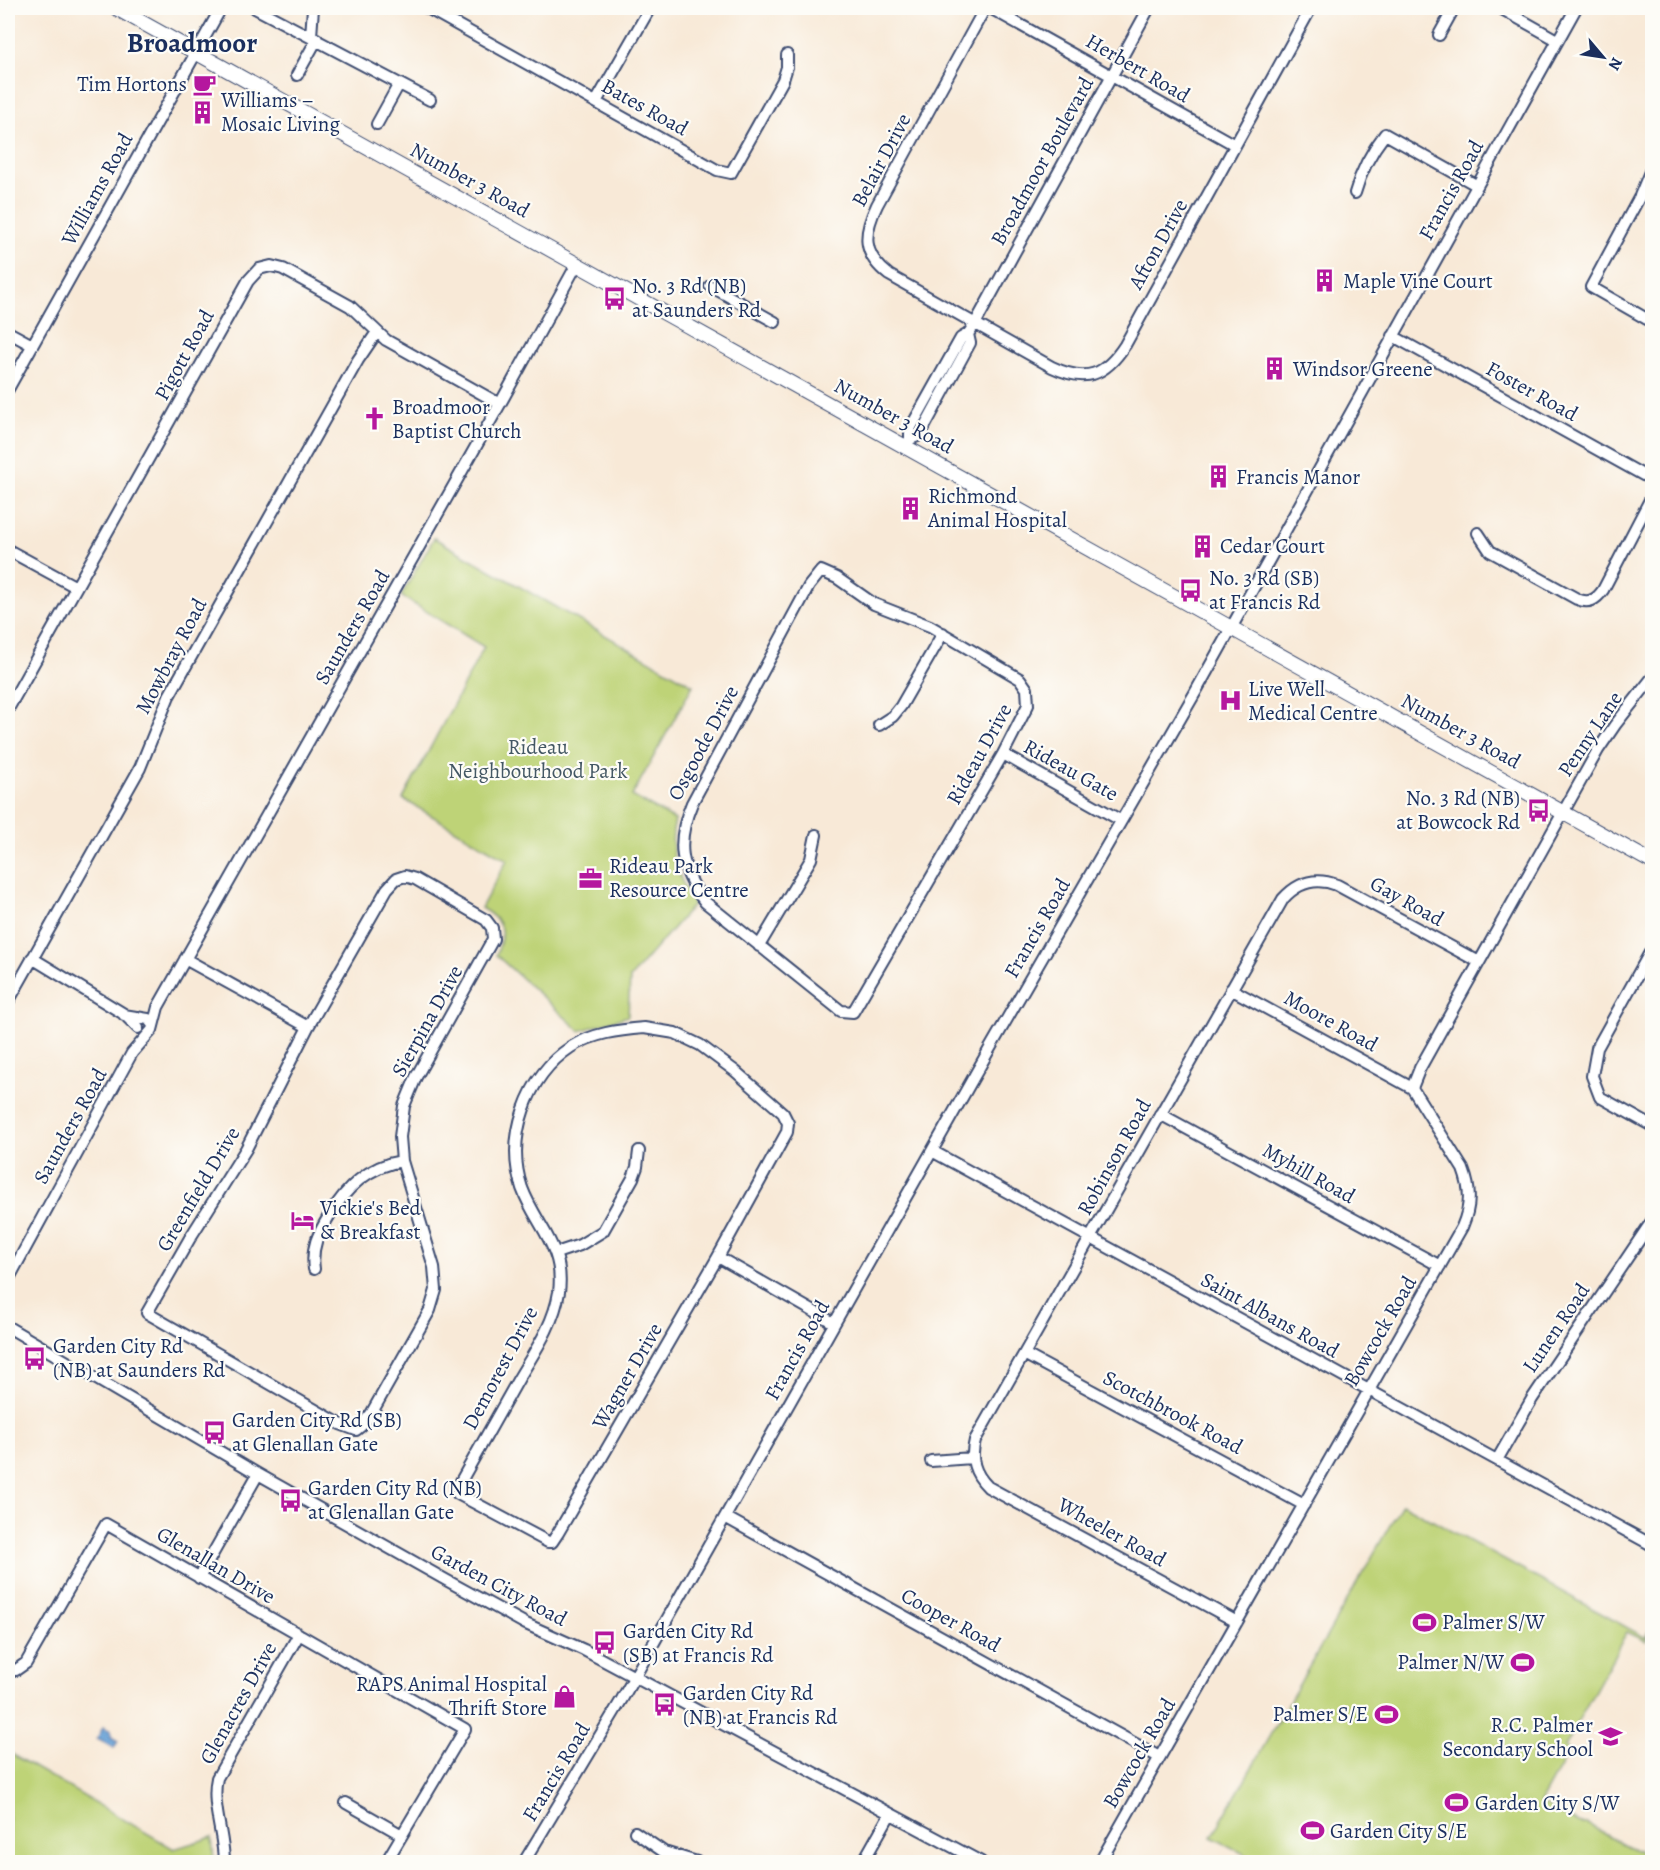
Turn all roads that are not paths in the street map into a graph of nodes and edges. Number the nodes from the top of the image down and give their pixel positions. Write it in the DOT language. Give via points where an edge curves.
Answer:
graph roads {
  1 [pos="116,8"];
  2 [pos="221,8"];
  3 [pos="255,8"];
  4 [pos="313,8"];
  5 [pos="427,8"];
  6 [pos="650,8"];
  7 [pos="986,8"];
  8 [pos="990,8"];
  9 [pos="1149,8"];
  10 [pos="1311,8"];
  11 [pos="1454,8"];
  12 [pos="1500,8"];
  13 [pos="1576,8"];
  14 [pos="1439,35"];
  15 [pos="314,37"];
  16 [pos="1557,40"];
  17 [pos="196,52"];
  18 [pos="787,55"];
  19 [pos="297,75"];
  20 [pos="1111,75"];
  21 [pos="399,84"];
  22 [pos="430,100"];
  23 [pos="596,102"];
  24 [pos="377,124"];
  25 [pos="1235,145"];
  26 [pos="1653,167"];
  27 [pos="1476,185"];
  28 [pos="1355,193"];
  29 [pos="577,264"];
  30 [pos="710,286"];
  31 [pos="775,322"];
  32 [pos="1653,322"];
  33 [pos="975,324"];
  34 [pos="8,332"];
  35 [pos="376,332"];
  36 [pos="1393,336"];
  37 [pos="32,345"];
  38 [pos="8,389"];
  39 [pos="500,404"];
  40 [pos="908,443"];
  41 [pos="1653,480"];
  42 [pos="1653,496"];
  43 [pos="1478,534"];
  44 [pos="8,550"];
  45 [pos="821,571"];
  46 [pos="76,587"];
  47 [pos="1232,628"];
  48 [pos="943,633"];
  49 [pos="1653,678"];
  50 [pos="8,709"];
  51 [pos="879,725"];
  52 [pos="1003,754"];
  53 [pos="1564,814"];
  54 [pos="1120,820"];
  55 [pos="816,835"];
  56 [pos="1653,862"];
  57 [pos="401,877"];
  58 [pos="1314,881"];
  59 [pos="759,946"];
  60 [pos="1653,949"];
  61 [pos="32,958"];
  62 [pos="185,959"];
  63 [pos="1479,962"];
  64 [pos="1231,989"];
  65 [pos="8,1002"];
  66 [pos="853,1012"];
  67 [pos="145,1025"];
  68 [pos="308,1027"];
  69 [pos="1412,1088"];
  70 [pos="1160,1114"];
  71 [pos="788,1123"];
  72 [pos="1653,1126"];
  73 [pos="932,1150"];
  74 [pos="639,1151"];
  75 [pos="402,1161"];
  76 [pos="1653,1221"];
  77 [pos="1090,1238"];
  78 [pos="556,1253"];
  79 [pos="718,1257"];
  80 [pos="1440,1266"];
  81 [pos="314,1269"];
  82 [pos="8,1280"];
  83 [pos="834,1323"];
  84 [pos="8,1327"];
  85 [pos="1024,1354"];
  86 [pos="1369,1391"];
  87 [pos="356,1430"];
  88 [pos="972,1458"];
  89 [pos="1497,1460"];
  90 [pos="931,1461"];
  91 [pos="258,1474"];
  92 [pos="460,1481"];
  93 [pos="1304,1505"];
  94 [pos="725,1517"];
  95 [pos="1653,1545"];
  96 [pos="199,1578"];
  97 [pos="1237,1622"];
  98 [pos="299,1634"];
  99 [pos="8,1670"];
  100 [pos="634,1678"];
  101 [pos="1159,1757"];
  102 [pos="346,1803"];
  103 [pos="890,1814"];
  104 [pos="635,1832"];
  105 [pos="402,1835"];
  106 [pos="224,1863"];
  107 [pos="386,1863"];
  108 [pos="524,1863"];
  109 [pos="697,1863"];
  110 [pos="863,1863"];
  111 [pos="981,1863"];
  112 [pos="1100,1863"];
  1 -- 17 [label="main road, Number 3 Road"];
  2 -- 17 [label="street, Williams Road"];
  3 -- 15 [label="street"];
  4 -- 15 [label="street"];
  5 -- 23 [label="street, Bates Road"];
  6 -- 23 [label="street"];
  7 -- 33 [label="street, Belair Drive" via="877,205 867,236 870,252 881,268"];
  8 -- 20 [label="street, Herbert Road"];
  9 -- 20 [label="street, Broadmoor Boulevard"];
  10 -- 25 [label="street, Afton Drive"];
  11 -- 14 [label="street"];
  12 -- 16 [label="street"];
  13 -- 16 [label="street, Francis Road"];
  15 -- 19 [label="street"];
  15 -- 21 [label="street"];
  16 -- 27 [label="street, Francis Road"];
  17 -- 29 [label="main road, Number 3 Road"];
  17 -- 37 [label="street, Williams Road"];
  18 -- 23 [label="street, Bates Road" via="783,80 731,173 717,170"];
  20 -- 25 [label="street, Herbert Road"];
  20 -- 33 [label="street, Broadmoor Boulevard"];
  21 -- 22 [label="street"];
  21 -- 24 [label="street"];
  25 -- 33 [label="street, Afton Drive" via="1125,345 1106,368 1089,376 1064,372"];
  26 -- 32 [label="street" via="1591,287"];
  27 -- 28 [label="street" via="1385,134 1361,172"];
  27 -- 36 [label="street, Francis Road"];
  29 -- 39 [label="street, Saunders Road"];
  29 -- 40 [label="main road, Number 3 Road"];
  30 -- 31 [label="street"];
  33 -- 40 [label="street, Broadmoor Boulevard" via="968,334 970,343 920,435"];
  34 -- 37 [label="street"];
  35 -- 39 [label="street, Pigott Road"];
  35 -- 46 [label="street, Pigott Road" via="350,306 290,272 271,266 258,269"];
  35 -- 61 [label="street, Mowbray Road" via="169,696 140,768"];
  36 -- 41 [label="street, Foster Road"];
  36 -- 47 [label="street, Francis Road"];
  37 -- 38 [label="street, Williams Road"];
  39 -- 62 [label="street, Saunders Road"];
  40 -- 47 [label="main road, Number 3 Road"];
  42 -- 43 [label="street" via="1601,593 1588,602 1576,600 1490,551"];
  44 -- 46 [label="street"];
  45 -- 48 [label="street, Rideau Drive" via="874,604"];
  45 -- 59 [label="street, Osgoode Drive" via="809,586 692,803 682,836 685,867 695,888 705,902"];
  46 -- 50 [label="street, Pigott Road"];
  47 -- 53 [label="main road, Number 3 Road"];
  47 -- 54 [label="street, Francis Road"];
  48 -- 51 [label="street" via="901,706"];
  48 -- 52 [label="street, Rideau Drive" via="1020,679 1027,689 1028,705"];
  49 -- 53 [label="street, Penny Lane" via="1604,742"];
  52 -- 54 [label="street, Rideau Gate"];
  52 -- 66 [label="street, Rideau Drive"];
  53 -- 56 [label="main road, Number 3 Road"];
  53 -- 63 [label="street"];
  54 -- 73 [label="street, Francis Road"];
  55 -- 59 [label="street" via="811,859"];
  57 -- 68 [label="street, Greenfield Drive" via="387,889"];
  57 -- 75 [label="street, Sierpina Drive" via="415,879 479,916 493,934 489,949 409,1091 401,1127"];
  58 -- 63 [label="street, Gay Road" via="1337,885"];
  58 -- 64 [label="street, Robinson Road" via="1298,886 1283,899"];
  59 -- 66 [label="street, Osgoode Drive" via="841,1011"];
  60 -- 72 [label="street" via="1597,1048 1592,1076 1600,1097"];
  61 -- 65 [label="street, Mowbray Road"];
  61 -- 67 [label="street"];
  62 -- 67 [label="street, Saunders Road"];
  62 -- 68 [label="street"];
  63 -- 69 [label="street"];
  64 -- 69 [label="street, Moore Road"];
  64 -- 70 [label="street, Robinson Road"];
  67 -- 82 [label="street, Saunders Road"];
  68 -- 87 [label="street, Greenfield Drive" via="246,1149 147,1313"];
  69 -- 80 [label="street, Bowcock Road" via="1463,1169 1469,1190 1467,1215"];
  70 -- 77 [label="street, Robinson Road"];
  70 -- 80 [label="street, Myhill Road"];
  71 -- 78 [label="street, Demorest Drive" via="783,1113 735,1071 684,1036 644,1028 614,1030 571,1047 535,1086 518,1134 522,1186"];
  71 -- 79 [label="street, Wagner Drive" via="786,1136"];
  73 -- 77 [label="street, Saint Albans Road"];
  73 -- 83 [label="street, Francis Road"];
  74 -- 78 [label="street" via="633,1178 603,1231"];
  75 -- 81 [label="street" via="366,1174 345,1192 316,1239"];
  75 -- 87 [label="street, Sierpina Drive" via="434,1267 436,1290 430,1310 371,1414"];
  76 -- 89 [label="street, Lunen Road" via="1532,1398"];
  77 -- 85 [label="street, Robinson Road"];
  77 -- 86 [label="street, Saint Albans Road"];
  78 -- 92 [label="street, Demorest Drive" via="559,1291 550,1321"];
  79 -- 83 [label="street"];
  79 -- 92 [label="street, Wagner Drive" via="552,1542 458,1494"];
  80 -- 86 [label="street, Bowcock Road"];
  83 -- 94 [label="street, Francis Road"];
  84 -- 91 [label="street, Garden City Road"];
  85 -- 88 [label="street, Robinson Road" via="975,1440"];
  85 -- 93 [label="street, Scotchbrook Road"];
  86 -- 89 [label="street, Saint Albans Road"];
  86 -- 93 [label="street, Bowcock Road"];
  88 -- 90 [label="street"];
  88 -- 97 [label="street, Wheeler Road" via="977,1475 988,1487"];
  89 -- 95 [label="street, Saint Albans Road"];
  91 -- 96 [label="street"];
  91 -- 100 [label="street, Garden City Road" via="526,1624"];
  93 -- 97 [label="street, Bowcock Road"];
  94 -- 100 [label="street, Francis Road"];
  94 -- 101 [label="street, Cooper Road"];
  96 -- 98 [label="street, Glenallan Drive"];
  96 -- 99 [label="street, Glenallan Drive" via="106,1524 26,1663"];
  97 -- 101 [label="street, Bowcock Road"];
  98 -- 105 [label="street, Glenallan Drive" via="465,1730"];
  98 -- 106 [label="street, Glenacres Drive" via="217,1778"];
  100 -- 103 [label="street, Garden City Road"];
  100 -- 108 [label="street, Francis Road"];
  101 -- 112 [label="street, Bowcock Road"];
  102 -- 105 [label="street"];
  103 -- 110 [label="street"];
  103 -- 111 [label="street, Garden City Road"];
  104 -- 109 [label="street" via="664,1851"];
  105 -- 107 [label="street"];
}
